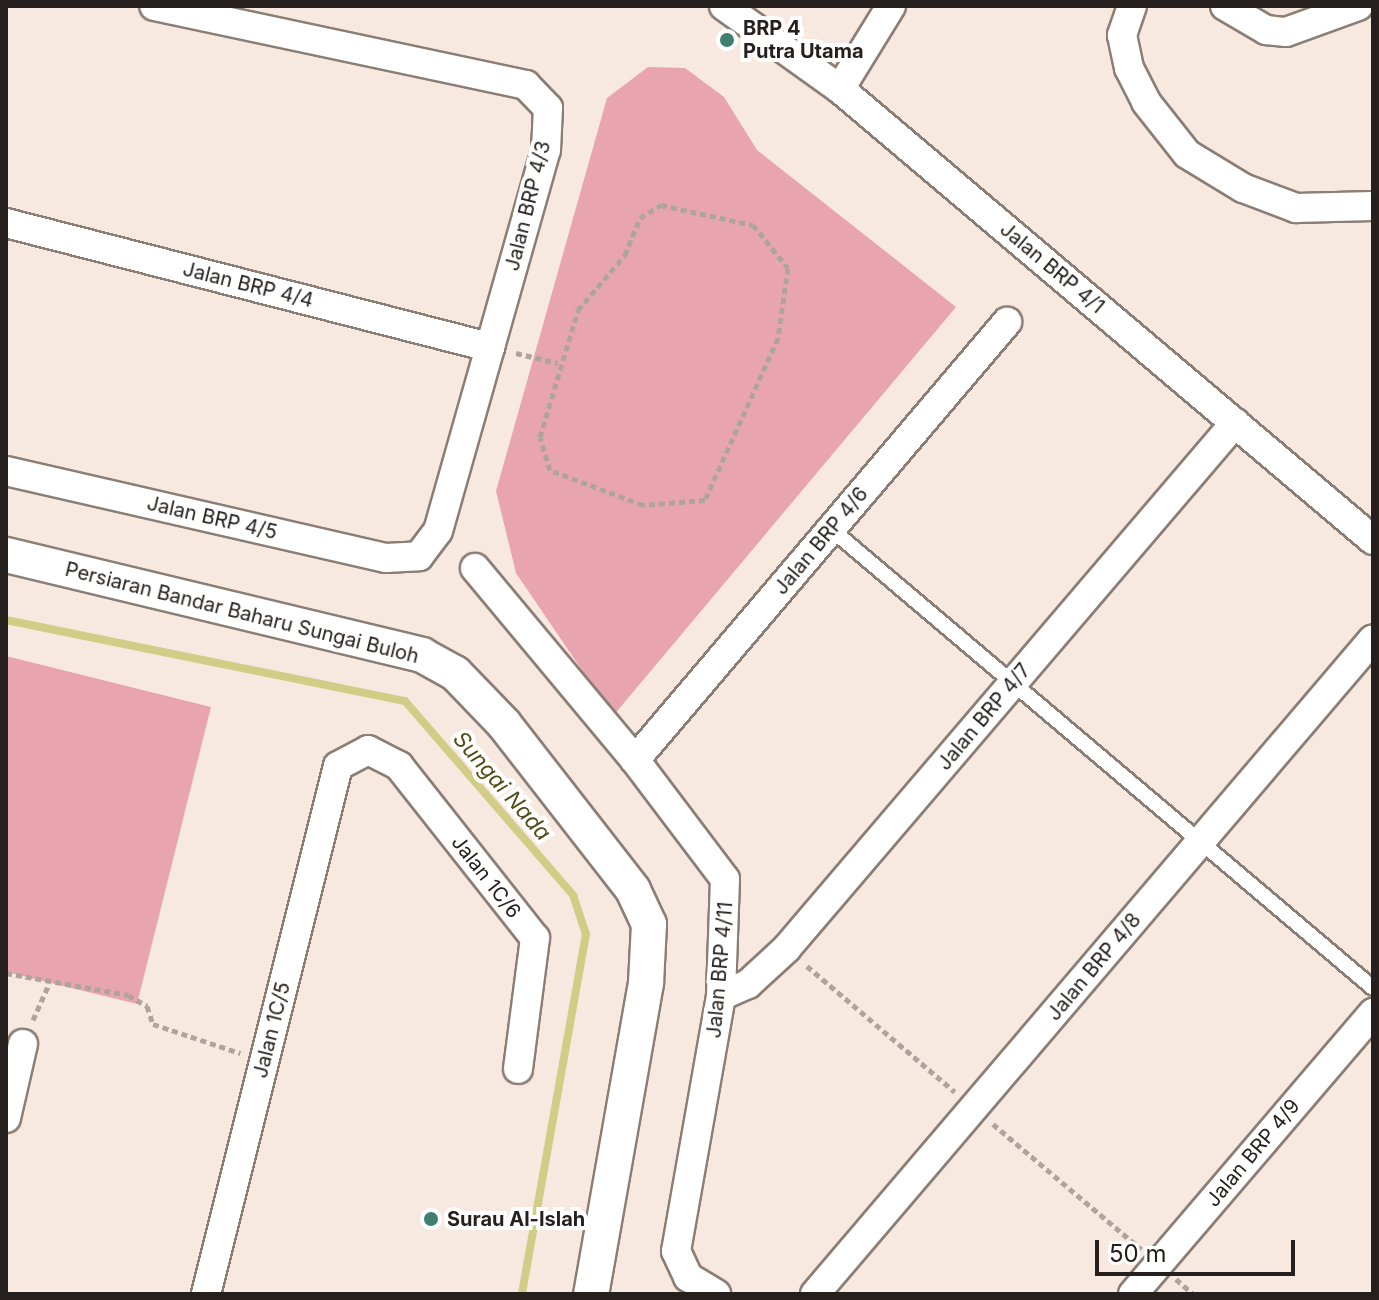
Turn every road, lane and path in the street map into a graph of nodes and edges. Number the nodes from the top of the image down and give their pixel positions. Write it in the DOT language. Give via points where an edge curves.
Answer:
graph roads {
  1 [pos="154,6"];
  2 [pos="724,6"];
  3 [pos="891,6"];
  4 [pos="1132,6"];
  5 [pos="1225,6"];
  6 [pos="1358,6"];
  7 [pos="840,89"];
  8 [pos="1373,206"];
  9 [pos="6,223"];
  10 [pos="1007,322"];
  11 [pos="490,347"];
  12 [pos="558,363"];
  13 [pos="1235,423"];
  14 [pos="6,471"];
  15 [pos="831,529"];
  16 [pos="1373,540"];
  17 [pos="6,555"];
  18 [pos="419,556"];
  19 [pos="475,568"];
  20 [pos="1373,639"];
  21 [pos="1013,684"];
  22 [pos="635,760"];
  23 [pos="338,766"];
  24 [pos="1200,842"];
  25 [pos="6,973"];
  26 [pos="49,984"];
  27 [pos="1373,988"];
  28 [pos="721,996"];
  29 [pos="1373,1013"];
  30 [pos="23,1044"];
  31 [pos="264,1061"];
  32 [pos="518,1069"];
  33 [pos="6,1118"];
  34 [pos="206,1294"];
  35 [pos="591,1294"];
  36 [pos="716,1294"];
  37 [pos="815,1294"];
  38 [pos="1133,1294"];
  1 -- 11 [label="street, Jalan BRP 4/3" via="526,85 548,108 546,150"];
  2 -- 7 [label="street, Jalan BRP 4/1"];
  3 -- 7 [label="street"];
  4 -- 8 [label="street" via="1122,35 1129,68 1146,102 1187,154 1243,188 1296,208"];
  5 -- 6 [label="street" via="1266,30 1286,32"];
  7 -- 13 [label="street, Jalan BRP 4/1"];
  9 -- 11 [label="street, Jalan BRP 4/4"];
  10 -- 15 [label="street, Jalan BRP 4/6"];
  11 -- 12 [label="path"];
  11 -- 18 [label="street, Jalan BRP 4/3" via="438,531"];
  12 -- 12 [label="path" via="540,437 550,470 643,505 705,500 778,338 788,268 753,225 661,205 640,218 625,255 578,310"];
  13 -- 16 [label="street, Jalan BRP 4/1"];
  13 -- 21 [label="street, Jalan BRP 4/7"];
  14 -- 18 [label="street, Jalan BRP 4/5" via="386,558"];
  15 -- 21 [label="lane"];
  15 -- 22 [label="street, Jalan BRP 4/6"];
  17 -- 35 [label="street, Persiaran Bandar Baharu Sungai Buloh" via="422,655 455,673 504,724 633,890 649,924 646,983"];
  19 -- 22 [label="street, Jalan BRP 4/11"];
  20 -- 24 [label="street, Jalan BRP 4/8"];
  21 -- 24 [label="lane"];
  21 -- 28 [label="street, Jalan BRP 4/7" via="786,949 748,984"];
  22 -- 28 [label="street, Jalan BRP 4/11" via="725,879"];
  23 -- 31 [label="street, Jalan 1C/5"];
  23 -- 32 [label="street, Jalan 1C/6" via="368,750 399,766 535,938"];
  24 -- 27 [label="lane"];
  24 -- 37 [label="street, Jalan BRP 4/8"];
  25 -- 26 [label="path"];
  26 -- 30 [label="path"];
  26 -- 31 [label="path" via="128,995 147,1006 153,1024"];
  28 -- 36 [label="street, Jalan BRP 4/11" via="676,1251 688,1277"];
  29 -- 38 [label="street, Jalan BRP 4/9"];
  30 -- 33 [label="street"];
  31 -- 34 [label="street, Jalan 1C/5"];
}
